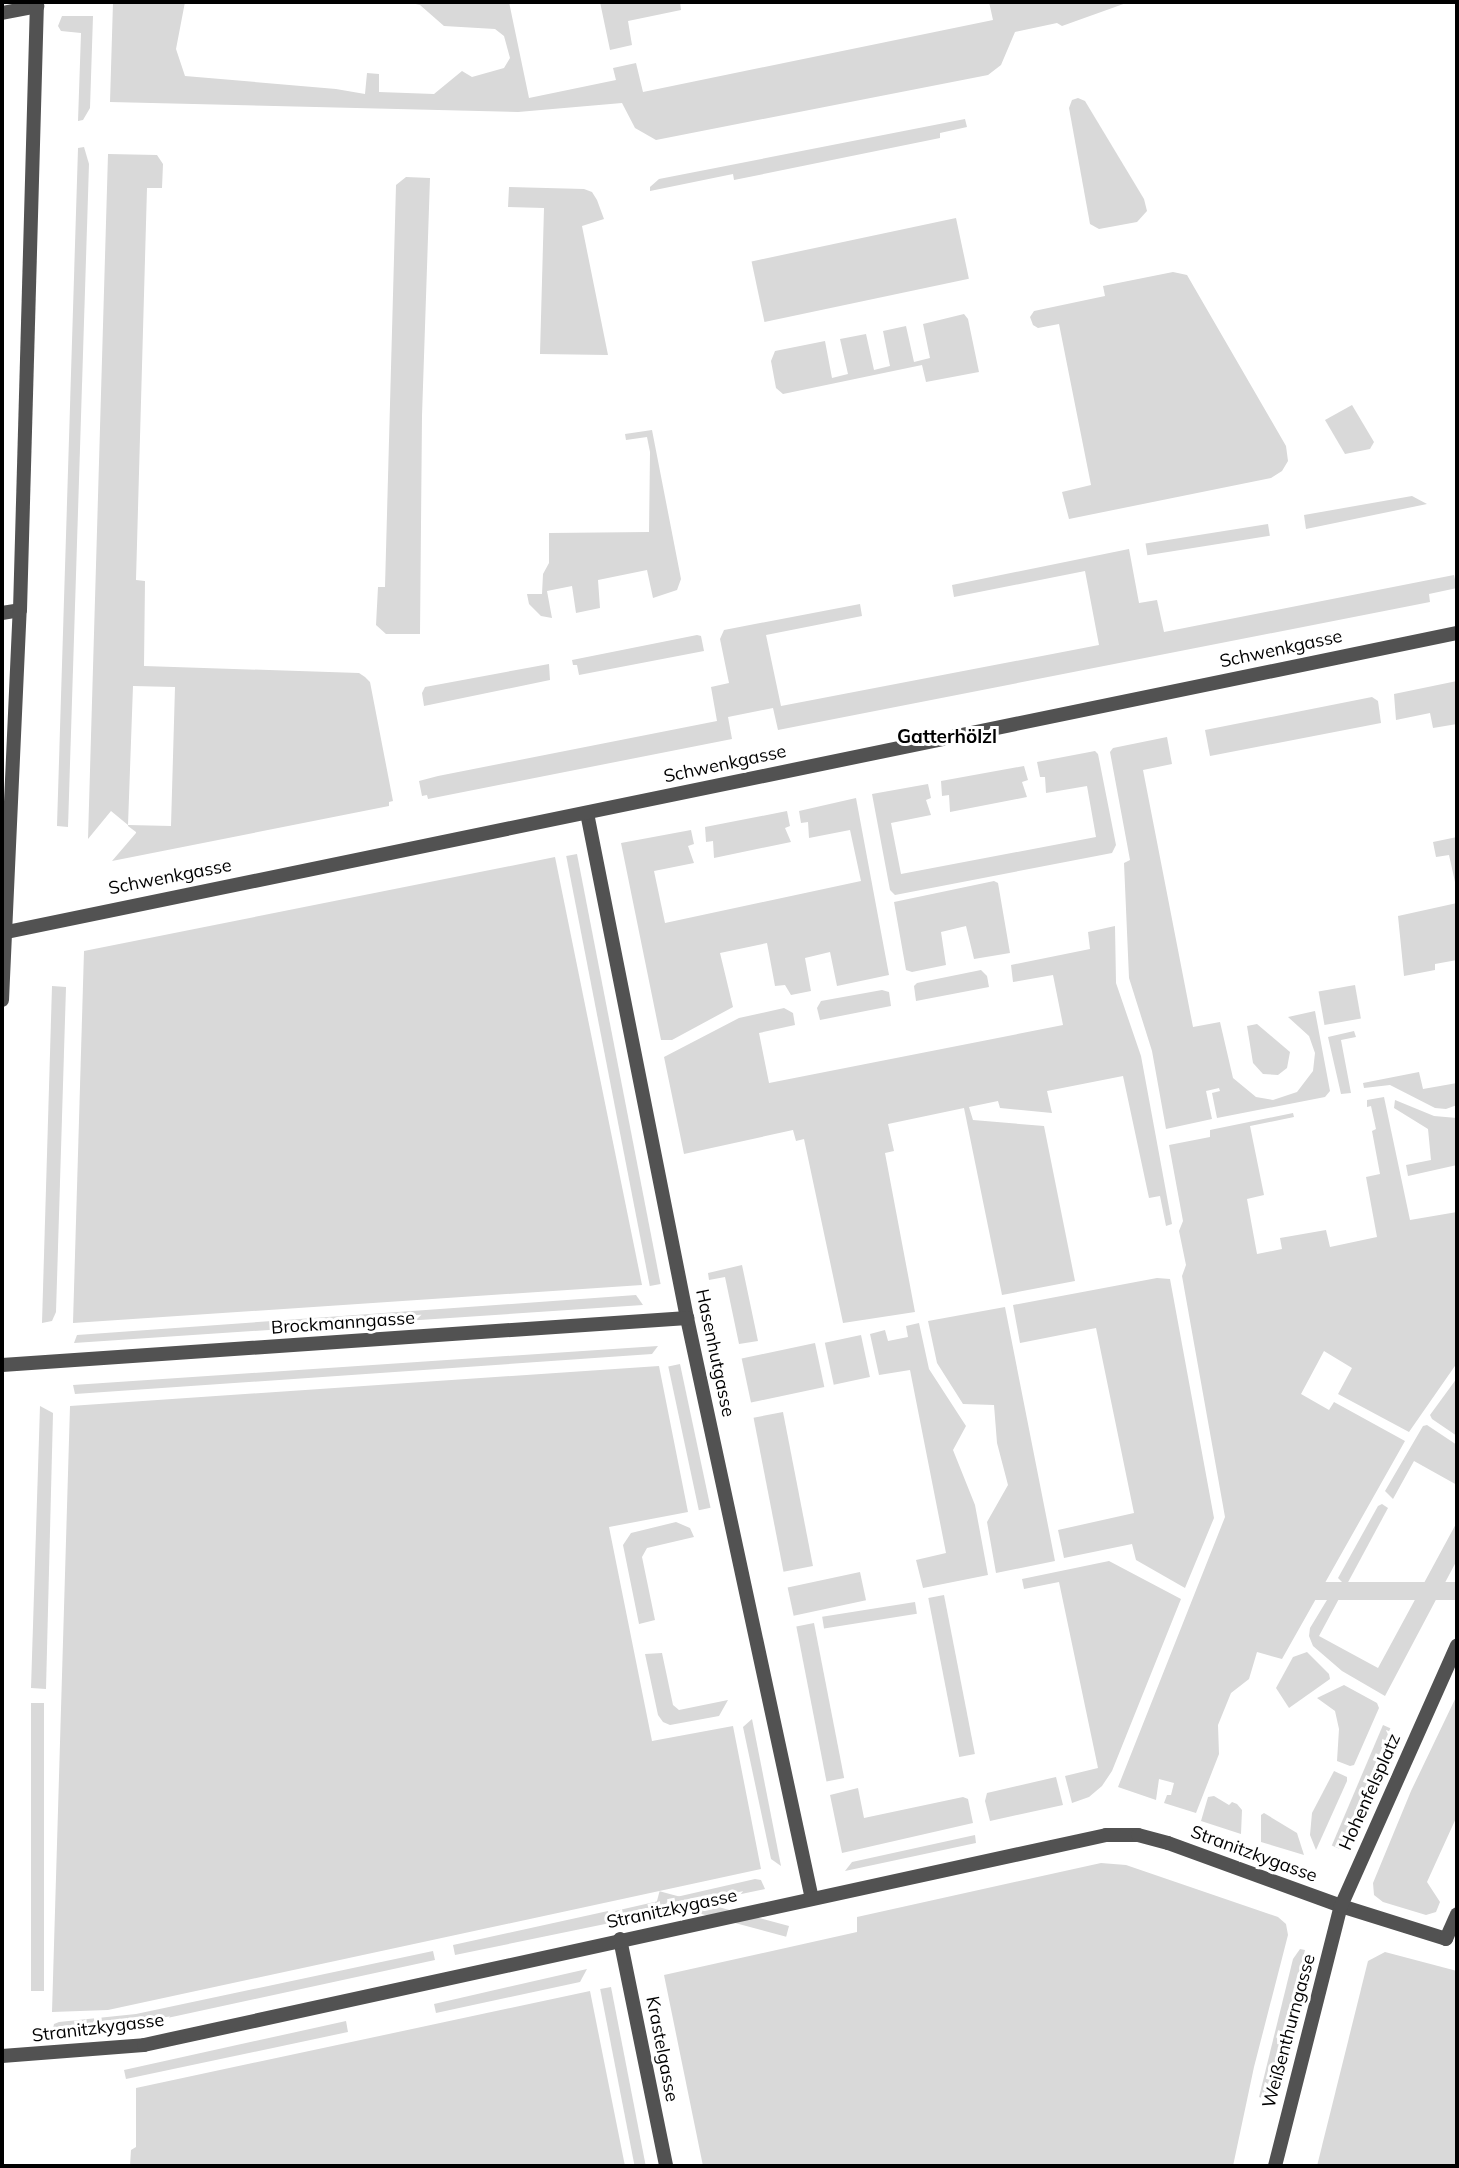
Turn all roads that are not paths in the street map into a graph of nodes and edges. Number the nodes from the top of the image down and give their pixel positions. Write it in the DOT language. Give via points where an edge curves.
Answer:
graph roads {
  1 [pos="37,4"];
  2 [pos="2,13"];
  3 [pos="20,610"];
  4 [pos="2,613"];
  5 [pos="1457,633"];
  6 [pos="587,813"];
  7 [pos="3,932"];
  8 [pos="2,1000"];
  9 [pos="687,1318"];
  10 [pos="2,1365"];
  11 [pos="1457,1646"];
  12 [pos="812,1899"];
  13 [pos="1341,1906"];
  14 [pos="1457,1914"];
  15 [pos="620,1939"];
  16 [pos="2,2056"];
  17 [pos="666,2166"];
  18 [pos="1275,2166"];
  1 -- 2 [label="street"];
  1 -- 3 [label="street"];
  3 -- 4 [label="street"];
  3 -- 7 [label="street"];
  5 -- 6 [label="street, Schwenkgasse"];
  6 -- 7 [label="street, Schwenkgasse"];
  6 -- 9 [label="street, Hasenhutgasse"];
  7 -- 8 [label="street"];
  9 -- 10 [label="street, Brockmanngasse"];
  9 -- 12 [label="street, Hasenhutgasse"];
  11 -- 13 [label="street, Hohenfelsplatz"];
  12 -- 13 [label="street, Stranitzkygasse" via="1106,1835 1138,1835"];
  12 -- 15 [label="street, Stranitzkygasse"];
  13 -- 14 [label="street" via="1446,1939"];
  13 -- 18 [label="street, Weißenthurngasse"];
  15 -- 16 [label="street, Stranitzkygasse" via="144,2045"];
  15 -- 17 [label="street, Krastelgasse"];
}
